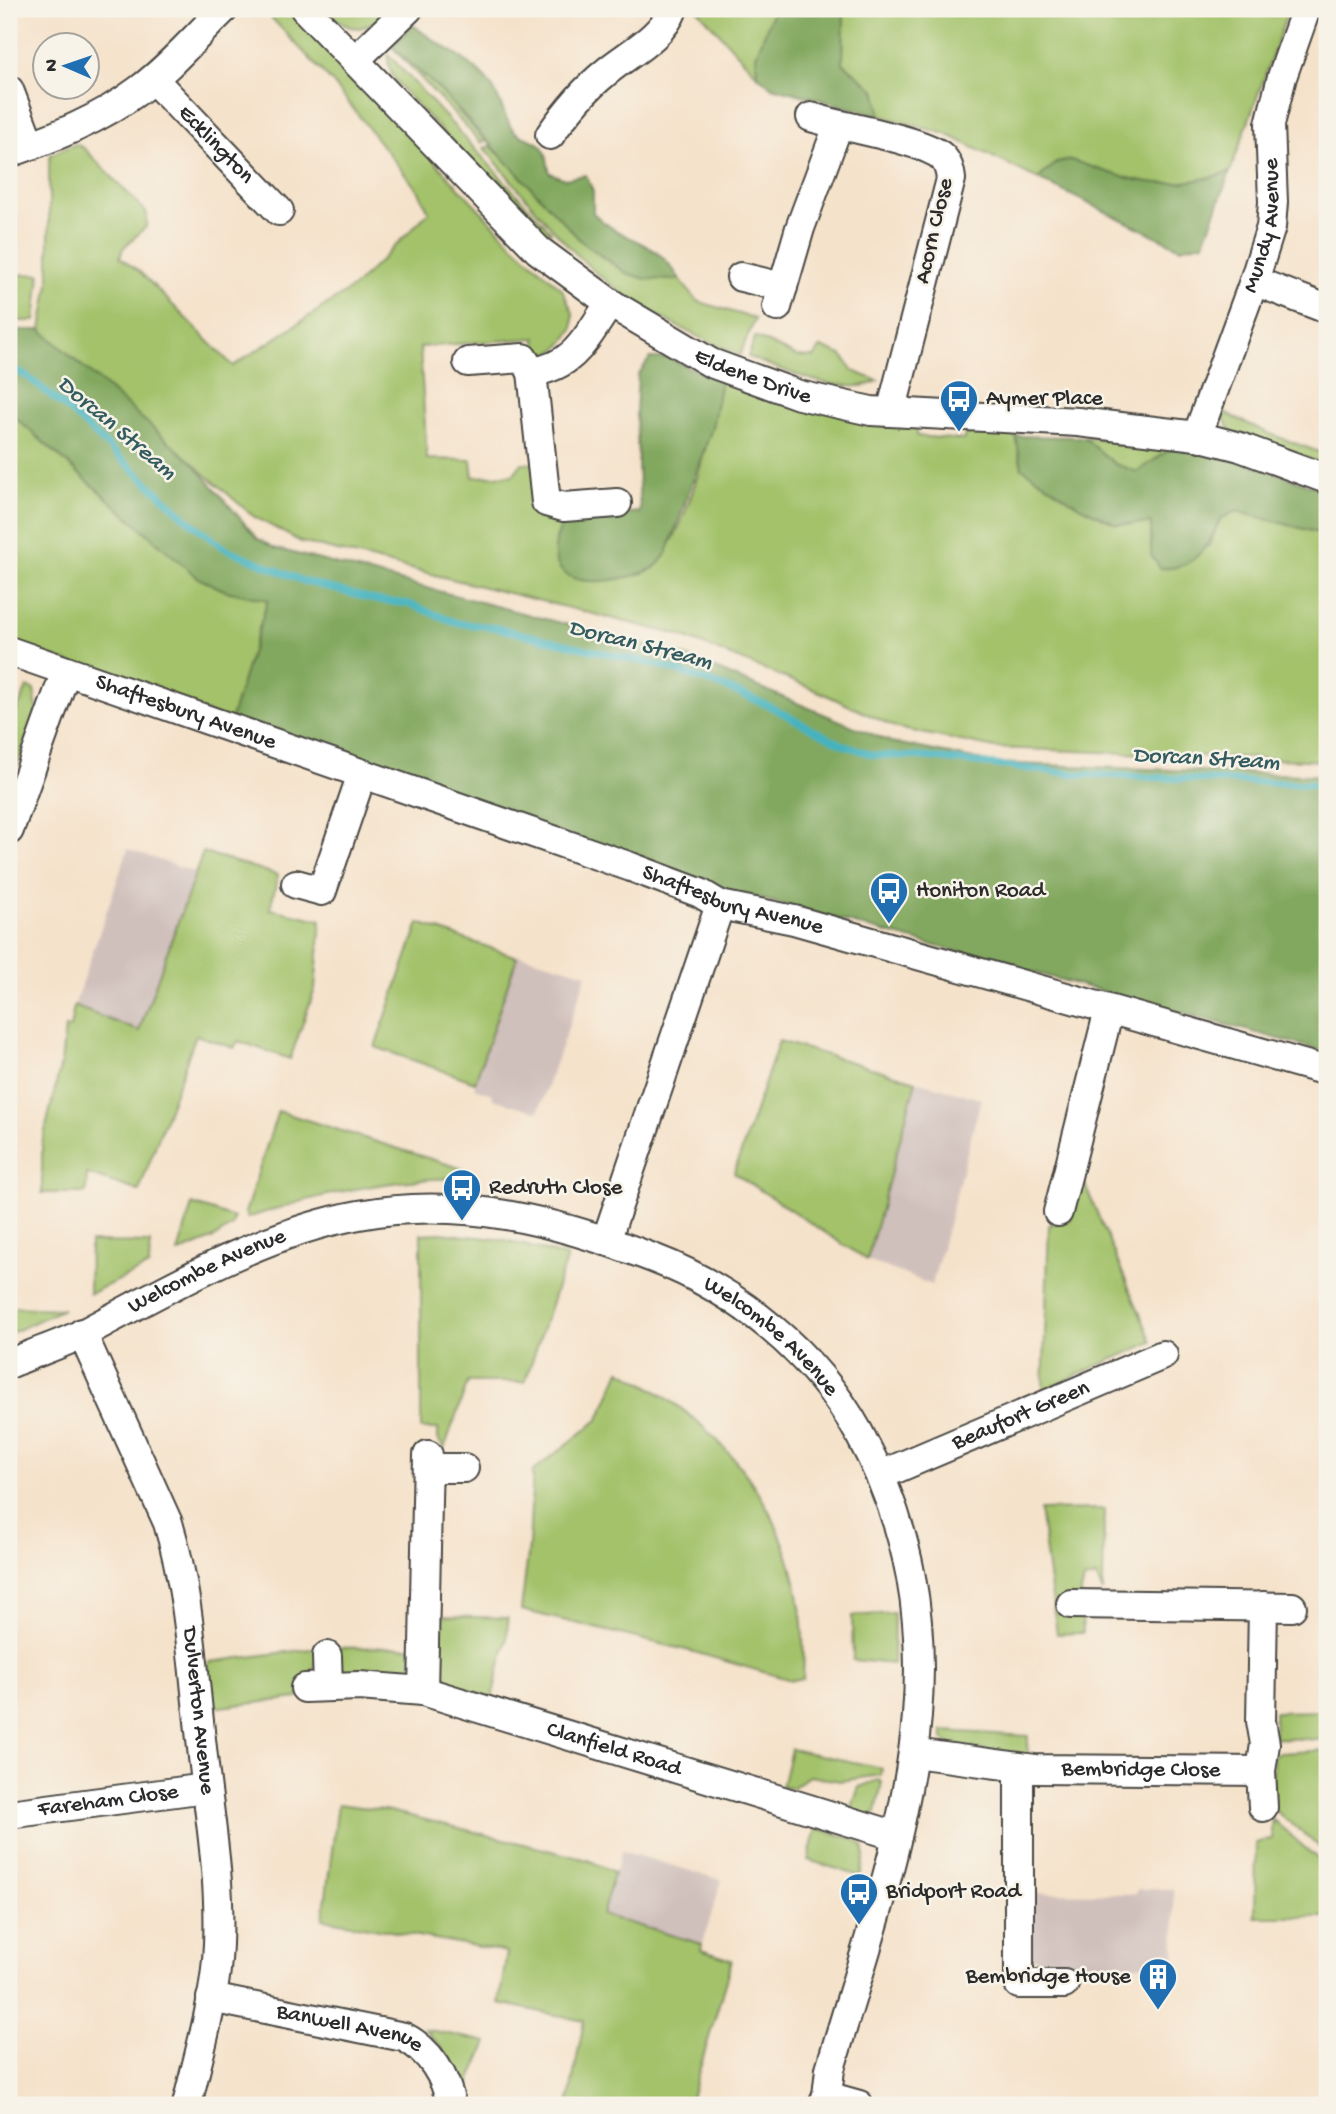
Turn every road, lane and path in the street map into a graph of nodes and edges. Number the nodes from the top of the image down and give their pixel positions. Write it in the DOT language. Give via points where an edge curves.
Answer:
graph roads {
  1 [pos="224,9"];
  2 [pos="305,9"];
  3 [pos="408,9"];
  4 [pos="673,9"];
  5 [pos="1306,9"];
  6 [pos="355,60"];
  7 [pos="153,79"];
  8 [pos="9,90"];
  9 [pos="811,117"];
  10 [pos="838,126"];
  11 [pos="550,135"];
  12 [pos="20,149"];
  13 [pos="279,211"];
  14 [pos="741,277"];
  15 [pos="1254,281"];
  16 [pos="610,303"];
  17 [pos="1327,309"];
  18 [pos="468,362"];
  19 [pos="532,372"];
  20 [pos="891,412"];
  21 [pos="1197,436"];
  22 [pos="1327,479"];
  23 [pos="617,503"];
  24 [pos="9,652"];
  25 [pos="66,671"];
  26 [pos="362,774"];
  27 [pos="9,830"];
  28 [pos="296,884"];
  29 [pos="720,905"];
  30 [pos="1109,1010"];
  31 [pos="1327,1071"];
  32 [pos="1058,1212"];
  33 [pos="606,1241"];
  34 [pos="82,1334"];
  35 [pos="1163,1355"];
  36 [pos="9,1364"];
  37 [pos="464,1468"];
  38 [pos="881,1475"];
  39 [pos="1084,1596"];
  40 [pos="1263,1606"];
  41 [pos="1292,1607"];
  42 [pos="327,1656"];
  43 [pos="423,1691"];
  44 [pos="914,1753"];
  45 [pos="1019,1768"];
  46 [pos="1261,1771"];
  47 [pos="206,1787"];
  48 [pos="1263,1807"];
  49 [pos="9,1814"];
  50 [pos="897,1836"];
  51 [pos="1064,1984"];
  52 [pos="211,1997"];
  53 [pos="825,2101"];
  54 [pos="187,2105"];
  55 [pos="451,2105"];
  56 [pos="859,2105"];
  1 -- 7 [label="street"];
  2 -- 6 [label="street, Eldene Drive"];
  3 -- 6 [label="street"];
  4 -- 11 [label="street" via="651,38 582,93"];
  5 -- 15 [label="street, Mundy Avenue" via="1270,124 1271,227"];
  6 -- 16 [label="street, Eldene Drive" via="538,250"];
  7 -- 12 [label="street" via="94,119"];
  7 -- 13 [label="street, Ecklington"];
  8 -- 12 [label="street"];
  9 -- 10 [label="street, Acorn Close"];
  10 -- 14 [label="street" via="780,297"];
  10 -- 20 [label="street, Acorn Close" via="920,146 940,155 950,169"];
  15 -- 17 [label="street"];
  15 -- 21 [label="street, Mundy Avenue"];
  16 -- 19 [label="street" via="570,358 551,369"];
  16 -- 20 [label="street, Eldene Drive" via="676,344 737,373 799,395"];
  18 -- 19 [label="street" via="523,358"];
  19 -- 23 [label="street" via="546,502 564,506"];
  20 -- 21 [label="street, Eldene Drive" via="1078,422"];
  21 -- 22 [label="street, Eldene Drive"];
  24 -- 25 [label="street, Shaftesbury Avenue"];
  25 -- 26 [label="street, Shaftesbury Avenue"];
  25 -- 27 [label="street"];
  26 -- 28 [label="street" via="323,891"];
  26 -- 29 [label="street, Shaftesbury Avenue" via="631,867"];
  29 -- 30 [label="street, Shaftesbury Avenue" via="772,914"];
  29 -- 33 [label="street"];
  30 -- 31 [label="street, Shaftesbury Avenue"];
  30 -- 32 [label="street"];
  33 -- 34 [label="street, Welcombe Avenue" via="520,1216 470,1208 355,1215 282,1236"];
  33 -- 38 [label="street, Welcombe Avenue" via="696,1277 775,1331 835,1395"];
  34 -- 36 [label="street, Welcombe Avenue"];
  34 -- 47 [label="street, Dulverton Avenue" via="159,1500 175,1545"];
  35 -- 38 [label="street, Beaufort Green"];
  37 -- 43 [label="street" via="428,1461"];
  38 -- 44 [label="street, Welcombe Avenue" via="907,1550 919,1622 920,1691"];
  39 -- 40 [label="street"];
  40 -- 41 [label="street"];
  40 -- 46 [label="street" via="1261,1721 1265,1744"];
  42 -- 43 [label="street, Clanfield Road" via="317,1687"];
  43 -- 50 [label="street, Clanfield Road"];
  44 -- 45 [label="street, Bembridge Close"];
  44 -- 50 [label="street, Welcombe Avenue"];
  45 -- 46 [label="street, Bembridge Close"];
  45 -- 51 [label="street" via="1019,1984"];
  46 -- 48 [label="street"];
  47 -- 49 [label="street, Fareham Close"];
  47 -- 52 [label="street, Dulverton Avenue" via="219,1890"];
  50 -- 53 [label="street, Welcombe Avenue"];
  52 -- 54 [label="street, Dulverton Avenue"];
  52 -- 55 [label="street, Banwell Avenue" via="404,2037 424,2050 437,2067"];
  53 -- 56 [label="street"];
}
